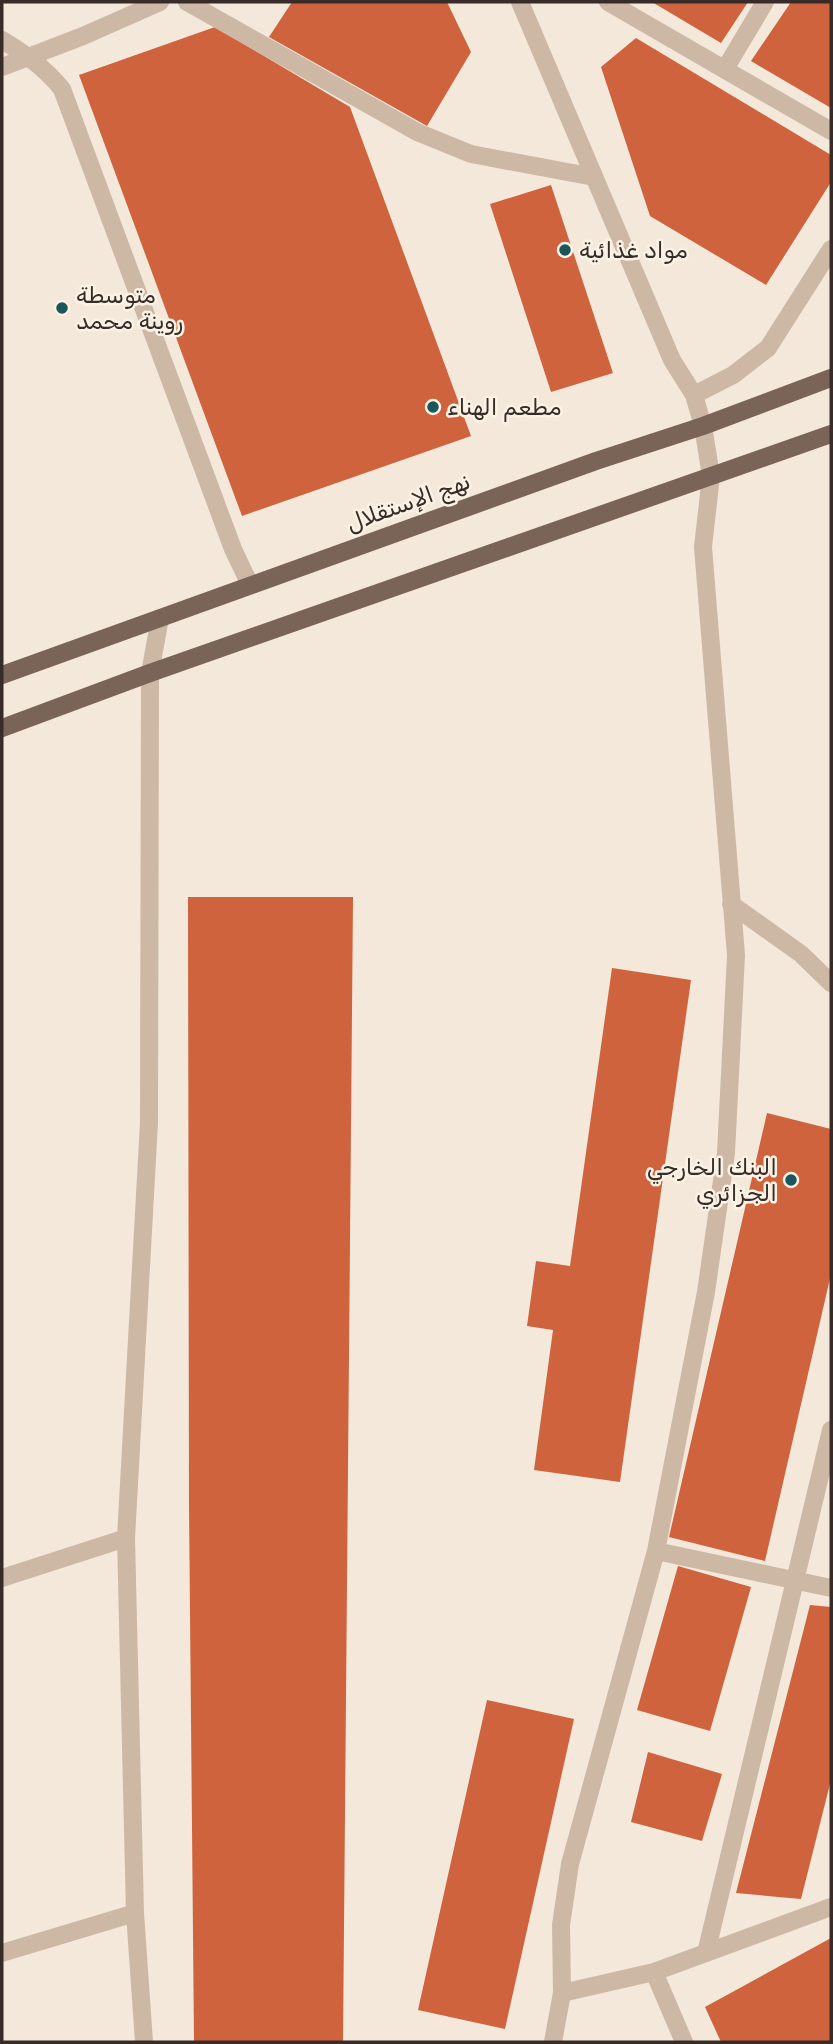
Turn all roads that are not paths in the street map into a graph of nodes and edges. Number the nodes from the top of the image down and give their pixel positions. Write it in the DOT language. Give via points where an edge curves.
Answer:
graph roads {
  1 [pos="160,2"];
  2 [pos="187,2"];
  3 [pos="520,2"];
  4 [pos="608,2"];
  5 [pos="765,2"];
  6 [pos="2,40"];
  7 [pos="31,57"];
  8 [pos="2,67"];
  9 [pos="725,69"];
  10 [pos="831,131"];
  11 [pos="594,177"];
  12 [pos="831,249"];
  13 [pos="831,378"];
  14 [pos="694,395"];
  15 [pos="703,426"];
  16 [pos="831,434"];
  17 [pos="711,476"];
  18 [pos="250,585"];
  19 [pos="160,618"];
  20 [pos="150,673"];
  21 [pos="2,675"];
  22 [pos="2,728"];
  23 [pos="731,904"];
  24 [pos="831,983"];
  25 [pos="831,1430"];
  26 [pos="126,1538"];
  27 [pos="656,1551"];
  28 [pos="2,1578"];
  29 [pos="796,1581"];
  30 [pos="831,1588"];
  31 [pos="831,1907"];
  32 [pos="135,1913"];
  33 [pos="706,1952"];
  34 [pos="2,1953"];
  35 [pos="654,1972"];
  36 [pos="562,1993"];
  37 [pos="673,2017"];
  38 [pos="144,2042"];
  39 [pos="553,2042"];
  40 [pos="667,2042"];
  41 [pos="684,2042"];
  1 -- 7 [label="street"];
  2 -- 11 [label="street" via="417,132 471,154"];
  3 -- 11 [label="street"];
  4 -- 9 [label="street"];
  5 -- 9 [label="street"];
  6 -- 7 [label="street"];
  7 -- 8 [label="street"];
  7 -- 18 [label="street" via="62,89"];
  9 -- 10 [label="street"];
  11 -- 14 [label="street" via="672,360"];
  12 -- 14 [label="street" via="768,348 733,375"];
  13 -- 15 [label="main road, نهج الإستقلال"];
  14 -- 15 [label="street"];
  15 -- 17 [label="street"];
  15 -- 18 [label="main road, نهج الإستقلال"];
  16 -- 17 [label="main road"];
  17 -- 20 [label="main road"];
  17 -- 23 [label="street" via="703,547"];
  18 -- 19 [label="main road, نهج الإستقلال"];
  19 -- 20 [label="street"];
  19 -- 21 [label="main road, نهج الإستقلال"];
  20 -- 22 [label="main road"];
  20 -- 26 [label="street" via="149,1123"];
  23 -- 24 [label="street" via="801,954"];
  23 -- 27 [label="street" via="736,955 726,1153 706,1292"];
  25 -- 29 [label="street"];
  26 -- 28 [label="street"];
  26 -- 32 [label="street"];
  27 -- 29 [label="street"];
  27 -- 36 [label="street" via="570,1864 561,1925"];
  29 -- 30 [label="street"];
  29 -- 33 [label="street"];
  31 -- 33 [label="street"];
  32 -- 34 [label="street"];
  32 -- 38 [label="street"];
  33 -- 35 [label="street"];
  35 -- 36 [label="street"];
  35 -- 37 [label="street"];
  36 -- 39 [label="street"];
  37 -- 40 [label="street"];
  37 -- 41 [label="street"];
}
